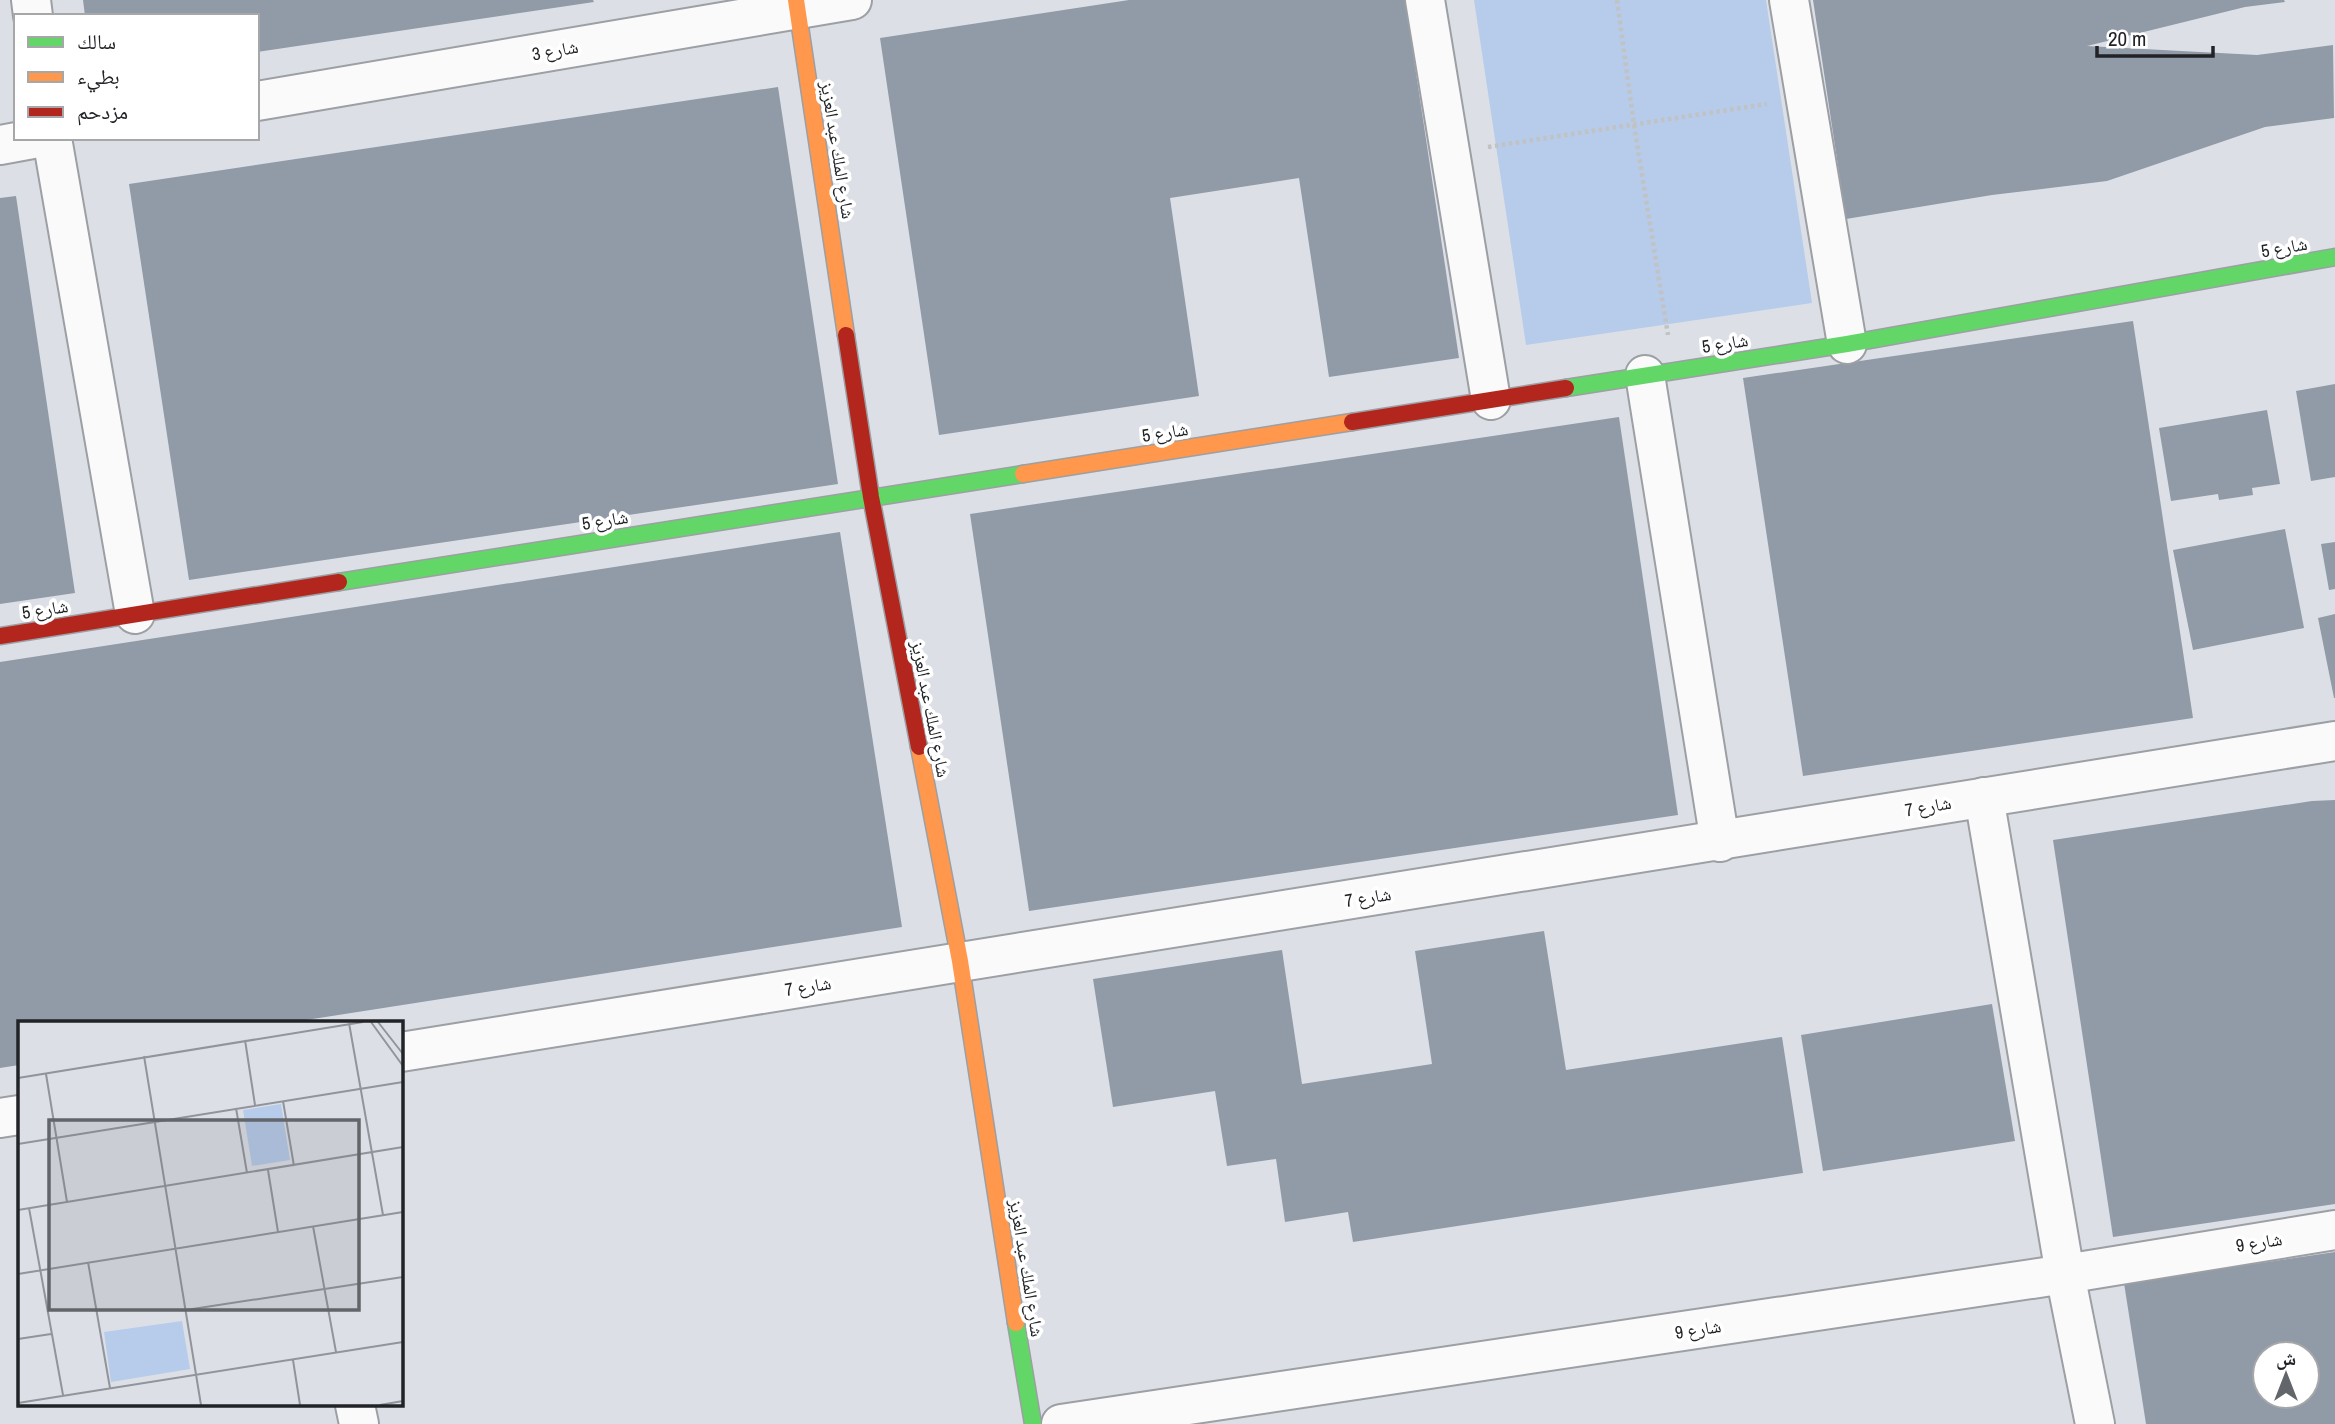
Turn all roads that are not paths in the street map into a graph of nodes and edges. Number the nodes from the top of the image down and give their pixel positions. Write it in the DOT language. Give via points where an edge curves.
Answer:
graph roads {
  1 [pos="852,0"];
  2 [pos="1425,0"];
  3 [pos="1789,0"];
  4 [pos="796,4"];
  5 [pos="259,101"];
  6 [pos="27,140"];
  7 [pos="52,140"];
  8 [pos="0,145"];
  9 [pos="2335,257"];
  10 [pos="1847,344"];
  11 [pos="1660,373"];
  12 [pos="1492,400"];
  13 [pos="871,497"];
  14 [pos="135,614"];
  15 [pos="0,636"];
  16 [pos="2335,741"];
  17 [pos="1984,797"];
  18 [pos="1720,842"];
  19 [pos="960,961"];
  20 [pos="402,1052"];
  21 [pos="18,1115"];
  22 [pos="0,1118"];
  23 [pos="2335,1230"];
  24 [pos="2065,1274"];
  25 [pos="355,1406"];
  26 [pos="359,1424"];
  27 [pos="1033,1424"];
  28 [pos="1061,1424"];
  29 [pos="2095,1424"];
  1 -- 4 [label="street, شارع 3"];
  2 -- 12 [label="street"];
  3 -- 10 [label="street"];
  4 -- 5 [label="street, شارع 3"];
  4 -- 13 [label="street, شارع الملك عبد العزيز"];
  6 -- 8 [label="street"];
  7 -- 14 [label="street"];
  9 -- 10 [label="street, شارع 5"];
  10 -- 11 [label="street, شارع 5"];
  11 -- 12 [label="street, شارع 5"];
  11 -- 18 [label="street"];
  12 -- 13 [label="street, شارع 5"];
  13 -- 14 [label="street, شارع 5"];
  13 -- 19 [label="street, شارع الملك عبد العزيز"];
  14 -- 15 [label="street, شارع 5"];
  16 -- 17 [label="street, شارع 7"];
  17 -- 18 [label="street, شارع 7"];
  17 -- 24 [label="street"];
  18 -- 19 [label="street, شارع 7"];
  19 -- 20 [label="street, شارع 7"];
  19 -- 27 [label="street, شارع الملك عبد العزيز"];
  21 -- 22 [label="street"];
  23 -- 24 [label="street, شارع 9"];
  24 -- 28 [label="street, شارع 9"];
  24 -- 29 [label="street"];
  25 -- 26 [label="street"];
}
